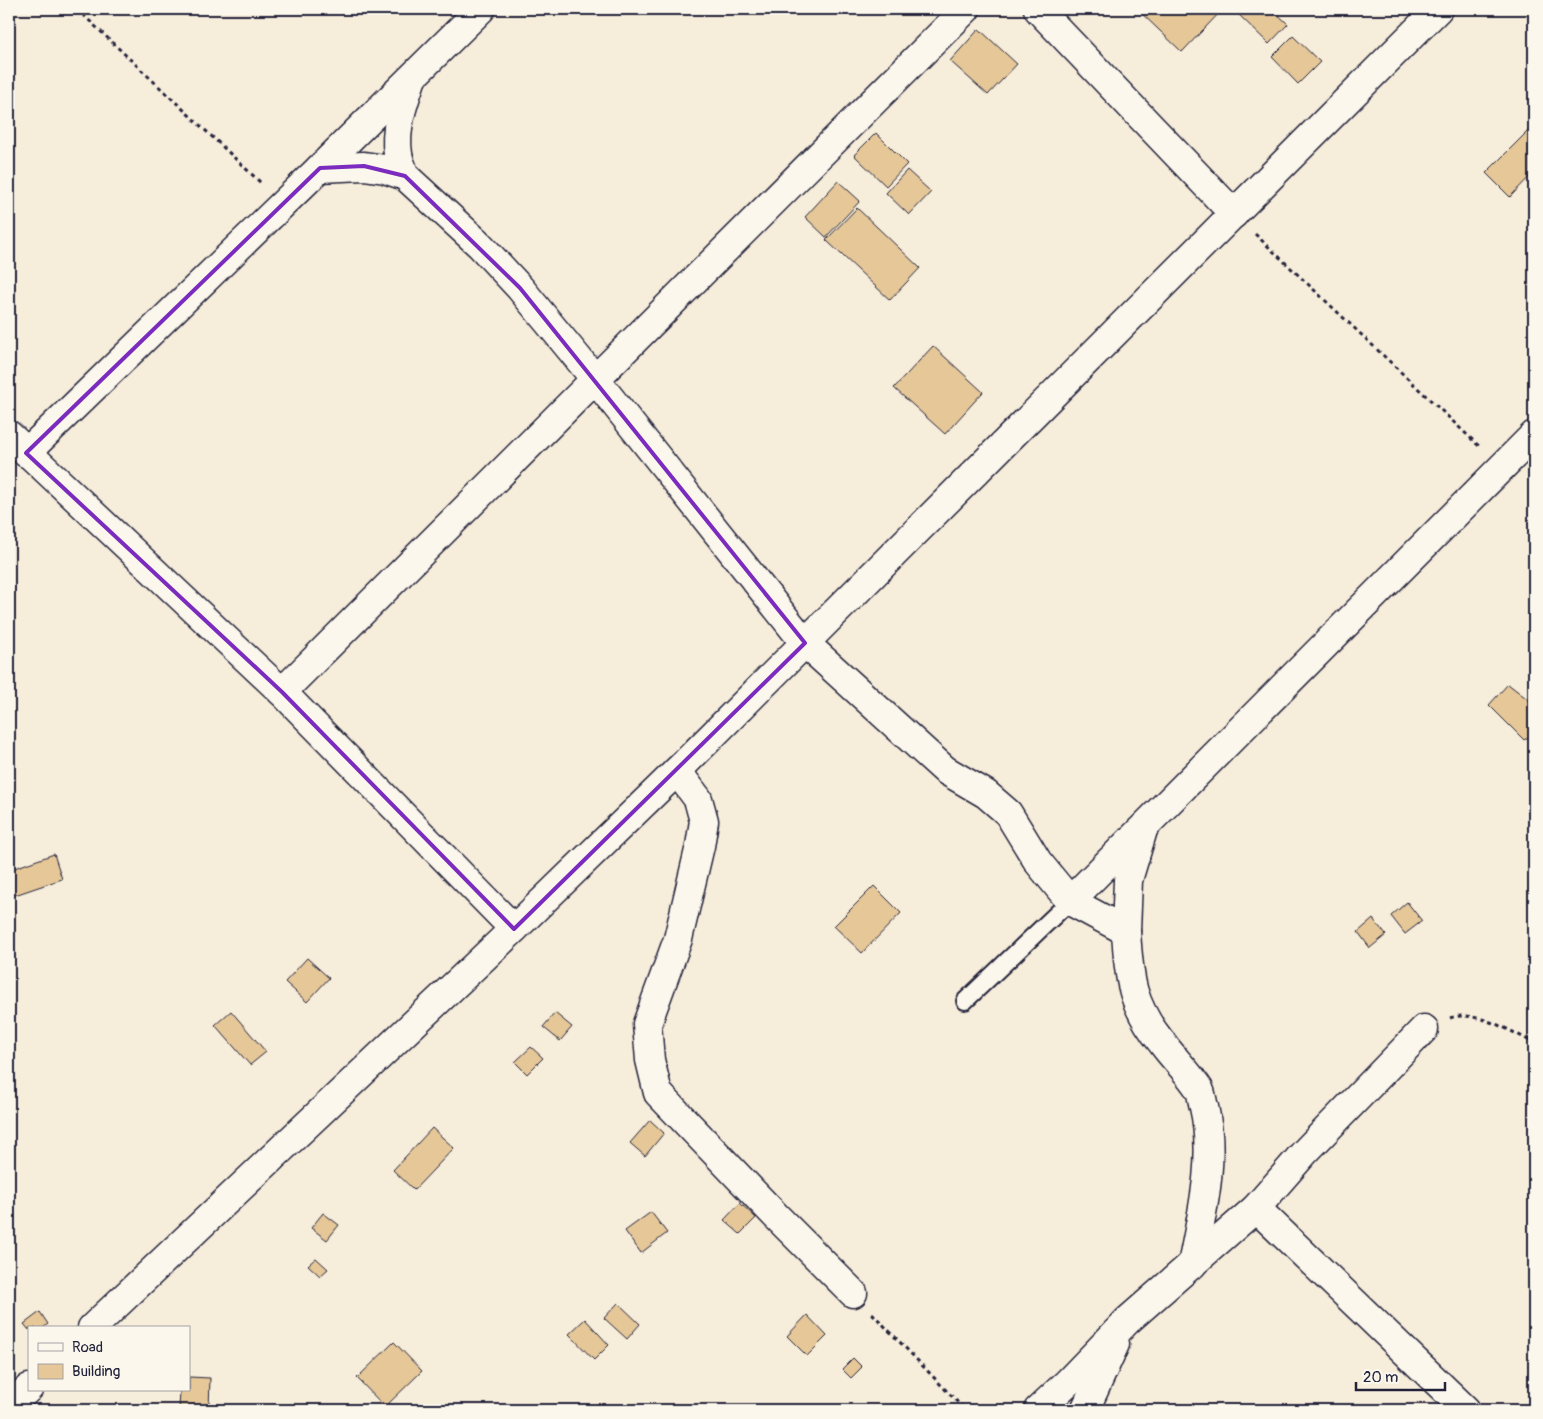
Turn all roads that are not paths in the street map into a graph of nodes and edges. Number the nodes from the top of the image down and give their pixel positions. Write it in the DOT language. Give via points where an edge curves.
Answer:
graph roads {
  1 [pos="480,9"];
  2 [pos="966,9"];
  3 [pos="1038,9"];
  4 [pos="1438,9"];
  5 [pos="412,77"];
  6 [pos="320,168"];
  7 [pos="405,176"];
  8 [pos="1234,214"];
  9 [pos="595,379"];
  10 [pos="1534,435"];
  11 [pos="18,444"];
  12 [pos="805,643"];
  13 [pos="282,692"];
  14 [pos="677,771"];
  15 [pos="1144,827"];
  16 [pos="1070,901"];
  17 [pos="514,929"];
  18 [pos="1126,932"];
  19 [pos="965,1001"];
  20 [pos="1424,1029"];
  21 [pos="1256,1208"];
  22 [pos="1192,1265"];
  23 [pos="853,1292"];
  24 [pos="1127,1321"];
  25 [pos="94,1326"];
  26 [pos="28,1389"];
  27 [pos="9,1406"];
  28 [pos="1038,1410"];
  29 [pos="1085,1410"];
  30 [pos="1466,1410"];
  1 -- 5 [label="street"];
  2 -- 9 [label="street"];
  3 -- 8 [label="street"];
  4 -- 8 [label="street"];
  5 -- 6 [label="street"];
  5 -- 7 [label="street" via="399,121 398,154"];
  6 -- 7 [label="street" via="364,166"];
  6 -- 11 [label="street"];
  7 -- 9 [label="street" via="480,245"];
  8 -- 12 [label="street"];
  9 -- 12 [label="street"];
  9 -- 13 [label="street"];
  10 -- 15 [label="street"];
  11 -- 13 [label="street"];
  12 -- 14 [label="street"];
  12 -- 16 [label="street" via="945,770 986,794 1008,813 1038,862"];
  13 -- 17 [label="street"];
  14 -- 17 [label="street"];
  14 -- 23 [label="street" via="698,799 704,821 678,939 647,1024 650,1060 658,1093"];
  15 -- 16 [label="street"];
  15 -- 18 [label="street" via="1128,880"];
  16 -- 18 [label="street"];
  16 -- 19 [label="lane"];
  17 -- 25 [label="street"];
  18 -- 22 [label="street" via="1134,997 1146,1021 1200,1090 1207,1121 1209,1152"];
  20 -- 21 [label="street" via="1304,1153"];
  21 -- 22 [label="street"];
  21 -- 30 [label="street"];
  22 -- 24 [label="street"];
  24 -- 28 [label="street"];
  24 -- 29 [label="street"];
  26 -- 27 [label="street"];
}
